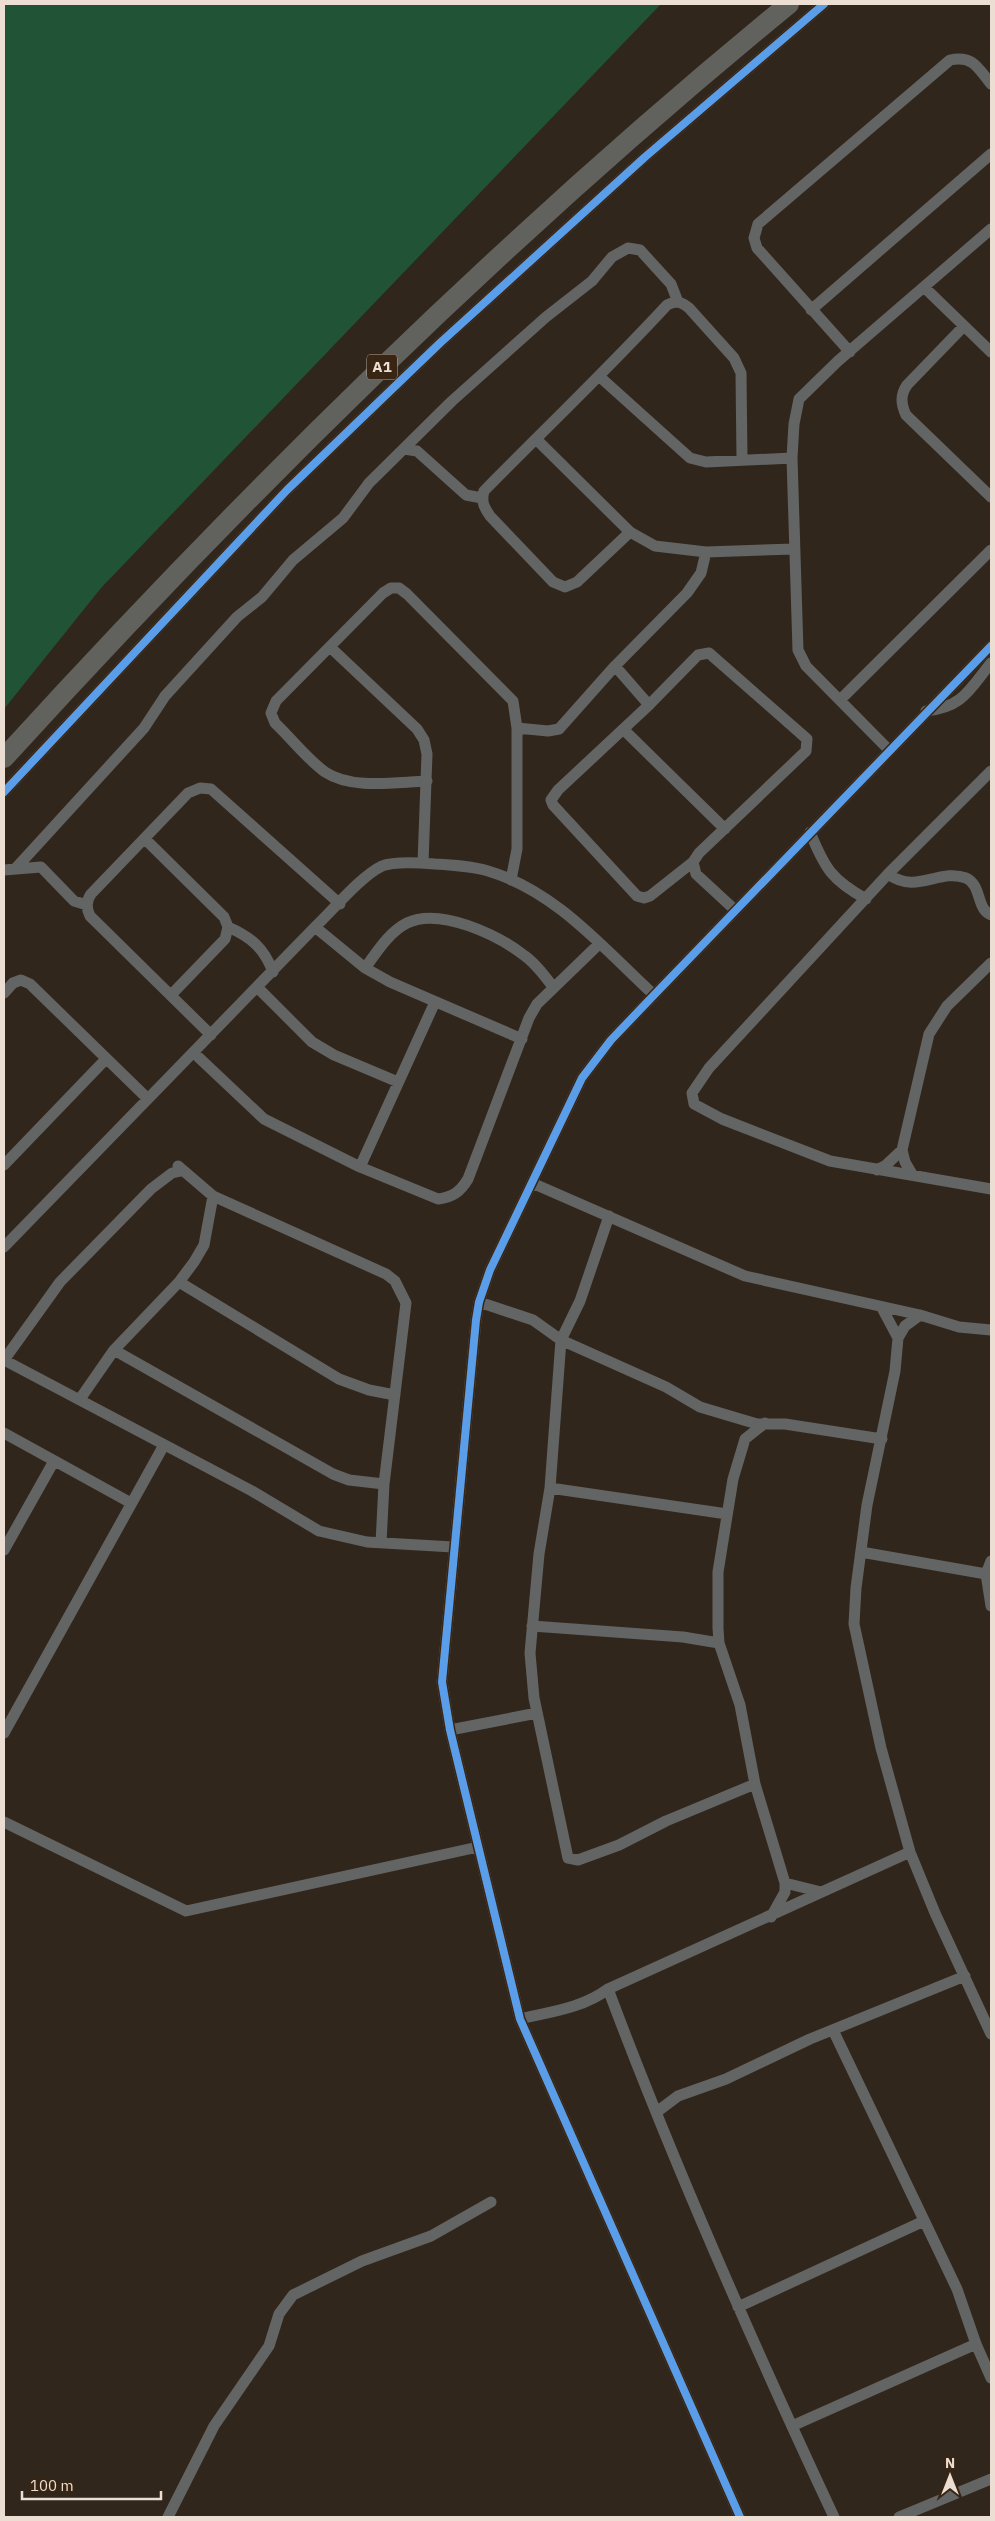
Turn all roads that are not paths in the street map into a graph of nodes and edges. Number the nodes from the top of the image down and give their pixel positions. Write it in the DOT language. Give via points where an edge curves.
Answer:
graph roads {
  1 [pos="788,4"];
  2 [pos="824,4"];
  3 [pos="991,84"];
  4 [pos="991,154"];
  5 [pos="991,230"];
  6 [pos="925,288"];
  7 [pos="678,302"];
  8 [pos="811,310"];
  9 [pos="964,326"];
  10 [pos="850,352"];
  11 [pos="991,352"];
  12 [pos="600,377"];
  13 [pos="536,439"];
  14 [pos="404,449"];
  15 [pos="792,458"];
  16 [pos="742,460"];
  17 [pos="991,497"];
  18 [pos="482,498"];
  19 [pos="630,532"];
  20 [pos="794,549"];
  21 [pos="991,550"];
  22 [pos="706,552"];
  23 [pos="991,646"];
  24 [pos="330,647"];
  25 [pos="991,663"];
  26 [pos="615,666"];
  27 [pos="840,700"];
  28 [pos="649,705"];
  29 [pos="926,711"];
  30 [pos="517,728"];
  31 [pos="623,729"];
  32 [pos="889,750"];
  33 [pos="4,758"];
  34 [pos="991,771"];
  35 [pos="427,781"];
  36 [pos="4,792"];
  37 [pos="725,829"];
  38 [pos="810,832"];
  39 [pos="145,839"];
  40 [pos="693,862"];
  41 [pos="423,863"];
  42 [pos="16,868"];
  43 [pos="4,870"];
  44 [pos="888,874"];
  45 [pos="511,880"];
  46 [pos="866,899"];
  47 [pos="340,904"];
  48 [pos="87,905"];
  49 [pos="735,910"];
  50 [pos="991,915"];
  51 [pos="228,927"];
  52 [pos="315,927"];
  53 [pos="599,944"];
  54 [pos="991,963"];
  55 [pos="365,968"];
  56 [pos="273,972"];
  57 [pos="553,987"];
  58 [pos="258,988"];
  59 [pos="4,993"];
  60 [pos="171,995"];
  61 [pos="654,995"];
  62 [pos="435,1002"];
  63 [pos="211,1035"];
  64 [pos="522,1039"];
  65 [pos="194,1053"];
  66 [pos="106,1060"];
  67 [pos="398,1082"];
  68 [pos="148,1100"];
  69 [pos="902,1150"];
  70 [pos="4,1165"];
  71 [pos="360,1167"];
  72 [pos="877,1170"];
  73 [pos="912,1174"];
  74 [pos="532,1183"];
  75 [pos="991,1189"];
  76 [pos="213,1196"];
  77 [pos="609,1216"];
  78 [pos="4,1247"];
  79 [pos="179,1282"];
  80 [pos="479,1302"];
  81 [pos="882,1308"];
  82 [pos="920,1315"];
  83 [pos="991,1330"];
  84 [pos="898,1338"];
  85 [pos="562,1340"];
  86 [pos="114,1350"];
  87 [pos="4,1360"];
  88 [pos="395,1395"];
  89 [pos="80,1400"];
  90 [pos="734,1417"];
  91 [pos="765,1423"];
  92 [pos="4,1433"];
  93 [pos="745,1439"];
  94 [pos="882,1439"];
  95 [pos="164,1445"];
  96 [pos="54,1461"];
  97 [pos="384,1484"];
  98 [pos="550,1488"];
  99 [pos="131,1503"];
  100 [pos="727,1514"];
  101 [pos="381,1543"];
  102 [pos="453,1548"];
  103 [pos="4,1550"];
  104 [pos="861,1552"];
  105 [pos="991,1561"];
  106 [pos="986,1574"];
  107 [pos="991,1606"];
  108 [pos="532,1626"];
  109 [pos="719,1642"];
  110 [pos="537,1713"];
  111 [pos="450,1730"];
  112 [pos="4,1733"];
  113 [pos="755,1784"];
  114 [pos="4,1822"];
  115 [pos="478,1847"];
  116 [pos="910,1852"];
  117 [pos="785,1883"];
  118 [pos="821,1892"];
  119 [pos="771,1917"];
  120 [pos="964,1976"];
  121 [pos="608,1989"];
  122 [pos="520,2019"];
  123 [pos="834,2030"];
  124 [pos="991,2034"];
  125 [pos="658,2111"];
  126 [pos="491,2202"];
  127 [pos="924,2221"];
  128 [pos="738,2307"];
  129 [pos="976,2344"];
  130 [pos="991,2378"];
  131 [pos="792,2426"];
  132 [pos="991,2479"];
  133 [pos="168,2517"];
  134 [pos="740,2517"];
  135 [pos="834,2517"];
  136 [pos="899,2517"];
  1 -- 33 [label="highway, A1" via="640,130 427,322 213,536"];
  2 -- 36 [label="street" via="652,151 440,342 287,490"];
  3 -- 8 [label="street" via="971,61 962,57 950,60 758,224 754,238 757,248"];
  4 -- 8 [label="street"];
  5 -- 6 [label="street"];
  6 -- 9 [label="street"];
  6 -- 10 [label="street"];
  7 -- 12 [label="street" via="668,305"];
  7 -- 14 [label="street" via="671,284 640,250 628,248 612,257 592,281 546,317 452,401"];
  7 -- 16 [label="street" via="689,308 734,358 741,373"];
  8 -- 10 [label="street"];
  9 -- 11 [label="street"];
  9 -- 17 [label="street" via="907,385 902,402 906,415"];
  10 -- 15 [label="street" via="799,399"];
  12 -- 13 [label="street"];
  12 -- 16 [label="street" via="690,458 706,462"];
  13 -- 18 [label="street" via="484,492"];
  13 -- 19 [label="street"];
  14 -- 18 [label="street" via="417,451 466,495"];
  14 -- 42 [label="street" via="369,483 342,518 293,560 262,597 226,628 165,696 144,728"];
  15 -- 16 [label="street"];
  15 -- 20 [label="street"];
  18 -- 19 [label="street" via="490,516 554,582 565,587 577,582"];
  19 -- 22 [label="street" via="661,548"];
  20 -- 22 [label="street"];
  20 -- 27 [label="street" via="798,650 806,666"];
  21 -- 27 [label="street"];
  22 -- 26 [label="street" via="700,573 687,593"];
  23 -- 29 [label="street"];
  24 -- 30 [label="street" via="383,593 399,588 505,690 513,701"];
  24 -- 35 [label="street" via="417,729 427,754"];
  24 -- 35 [label="street" via="276,701 271,713 275,723 325,772 340,778 360,782"];
  25 -- 29 [label="street" via="951,707"];
  26 -- 28 [label="street"];
  26 -- 30 [label="street" via="559,729"];
  27 -- 32 [label="street"];
  28 -- 31 [label="street"];
  28 -- 37 [label="street" via="698,655 709,653 807,739 806,751"];
  29 -- 32 [label="street"];
  30 -- 45 [label="street" via="517,849"];
  31 -- 37 [label="street"];
  31 -- 40 [label="street" via="553,796 553,805 637,896 650,896"];
  32 -- 38 [label="street"];
  34 -- 44 [label="street"];
  35 -- 41 [label="street"];
  37 -- 40 [label="street"];
  38 -- 46 [label="street" via="832,876"];
  38 -- 49 [label="street"];
  39 -- 47 [label="street" via="188,793 200,788 211,789"];
  39 -- 48 [label="street" via="91,894"];
  39 -- 51 [label="street" via="224,917"];
  40 -- 49 [label="street" via="696,874"];
  41 -- 45 [label="street" via="467,866"];
  41 -- 47 [label="street" via="384,865"];
  42 -- 43 [label="street"];
  42 -- 48 [label="street" via="41,867 74,901"];
  44 -- 46 [label="street"];
  44 -- 50 [label="street" via="906,884 966,878 974,884 981,905"];
  45 -- 53 [label="street" via="572,917"];
  46 -- 72 [label="street" via="709,1068 692,1093 694,1104 722,1119 830,1161"];
  47 -- 52 [label="street"];
  48 -- 60 [label="street" via="90,916"];
  49 -- 61 [label="street"];
  51 -- 56 [label="street" via="261,947"];
  51 -- 60 [label="street" via="225,939"];
  52 -- 55 [label="street"];
  52 -- 56 [label="street"];
  53 -- 57 [label="street"];
  53 -- 61 [label="street"];
  54 -- 69 [label="street" via="946,1006 929,1034"];
  55 -- 57 [label="street" via="393,932 408,922 442,919 475,929 526,956"];
  55 -- 62 [label="street"];
  56 -- 58 [label="street"];
  57 -- 64 [label="street" via="537,1004"];
  58 -- 63 [label="street"];
  58 -- 67 [label="street" via="312,1042"];
  59 -- 66 [label="street" via="21,980 30,984"];
  60 -- 63 [label="street"];
  61 -- 74 [label="street" via="611,1040 582,1078"];
  62 -- 64 [label="street"];
  62 -- 67 [label="street"];
  63 -- 65 [label="street"];
  64 -- 71 [label="street" via="461,1190 449,1198 438,1199"];
  65 -- 68 [label="street"];
  65 -- 71 [label="street" via="264,1119"];
  66 -- 68 [label="street"];
  66 -- 70 [label="street"];
  67 -- 71 [label="street"];
  68 -- 78 [label="street"];
  69 -- 72 [label="street"];
  69 -- 73 [label="street"];
  72 -- 73 [label="street"];
  73 -- 75 [label="street"];
  74 -- 77 [label="street"];
  74 -- 80 [label="street" via="490,1270"];
  76 -- 79 [label="street" via="204,1246"];
  76 -- 87 [label="street" via="178,1166 181,1171 172,1173 151,1189 52,1290"];
  76 -- 88 [label="street" via="396,1281 406,1303"];
  77 -- 81 [label="street" via="745,1276"];
  77 -- 85 [label="street" via="580,1301"];
  79 -- 86 [label="street"];
  79 -- 88 [label="street" via="339,1380"];
  80 -- 85 [label="street" via="533,1320"];
  80 -- 102 [label="street"];
  81 -- 82 [label="street"];
  81 -- 84 [label="street"];
  82 -- 83 [label="street" via="959,1327"];
  82 -- 84 [label="street" via="906,1326"];
  84 -- 94 [label="street"];
  85 -- 90 [label="street" via="666,1387 700,1407"];
  85 -- 98 [label="street"];
  86 -- 89 [label="street"];
  86 -- 97 [label="street" via="332,1474 349,1480"];
  87 -- 89 [label="street"];
  88 -- 97 [label="street"];
  89 -- 95 [label="street"];
  90 -- 91 [label="street" via="757,1424"];
  90 -- 93 [label="street"];
  91 -- 93 [label="street"];
  91 -- 94 [label="street"];
  92 -- 96 [label="street"];
  93 -- 100 [label="street"];
  94 -- 104 [label="street" via="867,1506"];
  95 -- 99 [label="street"];
  95 -- 101 [label="street" via="319,1531"];
  96 -- 99 [label="street"];
  96 -- 103 [label="street"];
  97 -- 101 [label="street"];
  98 -- 100 [label="street"];
  98 -- 108 [label="street"];
  99 -- 112 [label="street"];
  100 -- 109 [label="street" via="718,1572"];
  101 -- 102 [label="street"];
  102 -- 111 [label="street" via="442,1682"];
  104 -- 106 [label="street"];
  104 -- 116 [label="street" via="854,1624 881,1748"];
  105 -- 106 [label="street"];
  106 -- 107 [label="street"];
  108 -- 109 [label="street"];
  108 -- 110 [label="street" via="531,1679"];
  109 -- 113 [label="street" via="740,1705"];
  110 -- 111 [label="street"];
  110 -- 113 [label="street" via="568,1858 578,1860 619,1845 666,1821"];
  111 -- 115 [label="street"];
  113 -- 117 [label="street"];
  114 -- 115 [label="street" via="186,1911"];
  115 -- 122 [label="street"];
  116 -- 118 [label="street"];
  116 -- 120 [label="street"];
  117 -- 118 [label="street"];
  117 -- 119 [label="street" via="785,1892"];
  118 -- 119 [label="street"];
  119 -- 121 [label="street"];
  120 -- 123 [label="street"];
  120 -- 124 [label="street"];
  121 -- 122 [label="street" via="596,1998 569,2008"];
  121 -- 125 [label="street"];
  122 -- 134 [label="street"];
  123 -- 125 [label="street" via="726,2080 678,2096"];
  123 -- 127 [label="street"];
  125 -- 128 [label="street"];
  126 -- 133 [label="street" via="431,2236 362,2261 294,2295 279,2314 269,2346 214,2426"];
  127 -- 128 [label="street"];
  127 -- 129 [label="street" via="957,2289"];
  128 -- 131 [label="street"];
  129 -- 130 [label="street"];
  129 -- 131 [label="street"];
  131 -- 135 [label="street"];
  132 -- 136 [label="street"];
}
